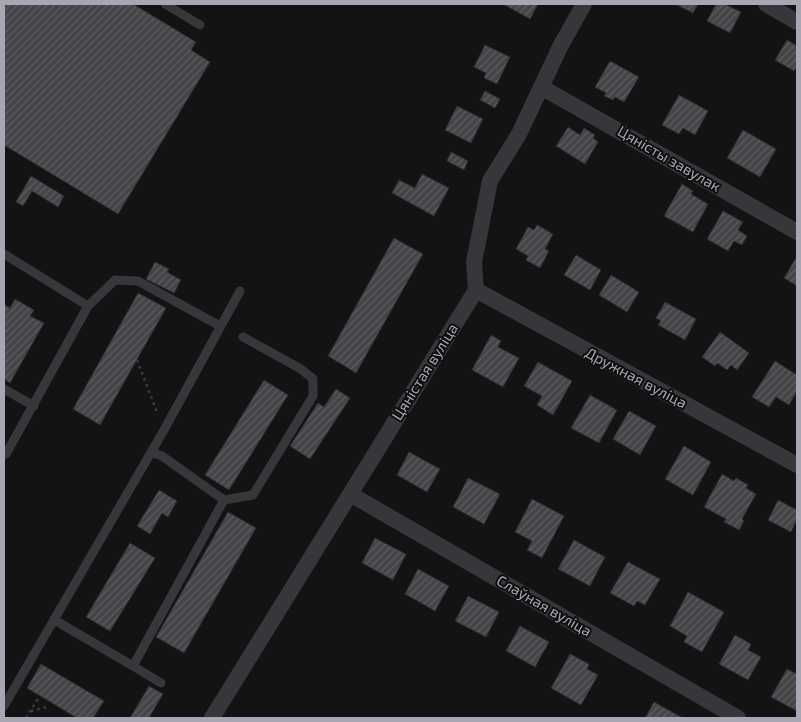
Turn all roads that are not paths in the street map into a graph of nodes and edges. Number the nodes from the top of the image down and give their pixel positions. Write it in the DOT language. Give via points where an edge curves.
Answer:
graph roads {
  1 [pos="165,4"];
  2 [pos="584,4"];
  3 [pos="766,4"];
  4 [pos="797,22"];
  5 [pos="200,25"];
  6 [pos="541,87"];
  7 [pos="797,232"];
  8 [pos="4,254"];
  9 [pos="476,290"];
  10 [pos="240,291"];
  11 [pos="88,306"];
  12 [pos="220,326"];
  13 [pos="244,337"];
  14 [pos="4,389"];
  15 [pos="34,406"];
  16 [pos="152,452"];
  17 [pos="4,455"];
  18 [pos="797,465"];
  19 [pos="350,494"];
  20 [pos="224,500"];
  21 [pos="54,618"];
  22 [pos="133,666"];
  23 [pos="161,683"];
  24 [pos="4,706"];
  25 [pos="212,718"];
  26 [pos="738,718"];
  1 -- 5 [label="lane"];
  2 -- 6 [label="street"];
  3 -- 4 [label="street"];
  6 -- 7 [label="street, Цяністы завулак"];
  6 -- 9 [label="street" via="519,134 490,181 474,262"];
  8 -- 11 [label="lane"];
  9 -- 18 [label="street, Дружная вуліца"];
  9 -- 19 [label="street, Цяністая вуліца"];
  10 -- 12 [label="lane"];
  11 -- 12 [label="lane" via="115,280 138,281"];
  11 -- 15 [label="lane"];
  12 -- 16 [label="lane"];
  13 -- 20 [label="lane" via="313,379 313,396 253,495"];
  14 -- 15 [label="lane"];
  15 -- 17 [label="lane"];
  16 -- 20 [label="lane"];
  16 -- 21 [label="lane"];
  19 -- 25 [label="street, Цяністая вуліца"];
  19 -- 26 [label="street, Слаўная вуліца"];
  20 -- 22 [label="lane"];
  21 -- 22 [label="lane"];
  21 -- 24 [label="lane"];
  22 -- 23 [label="lane"];
}
